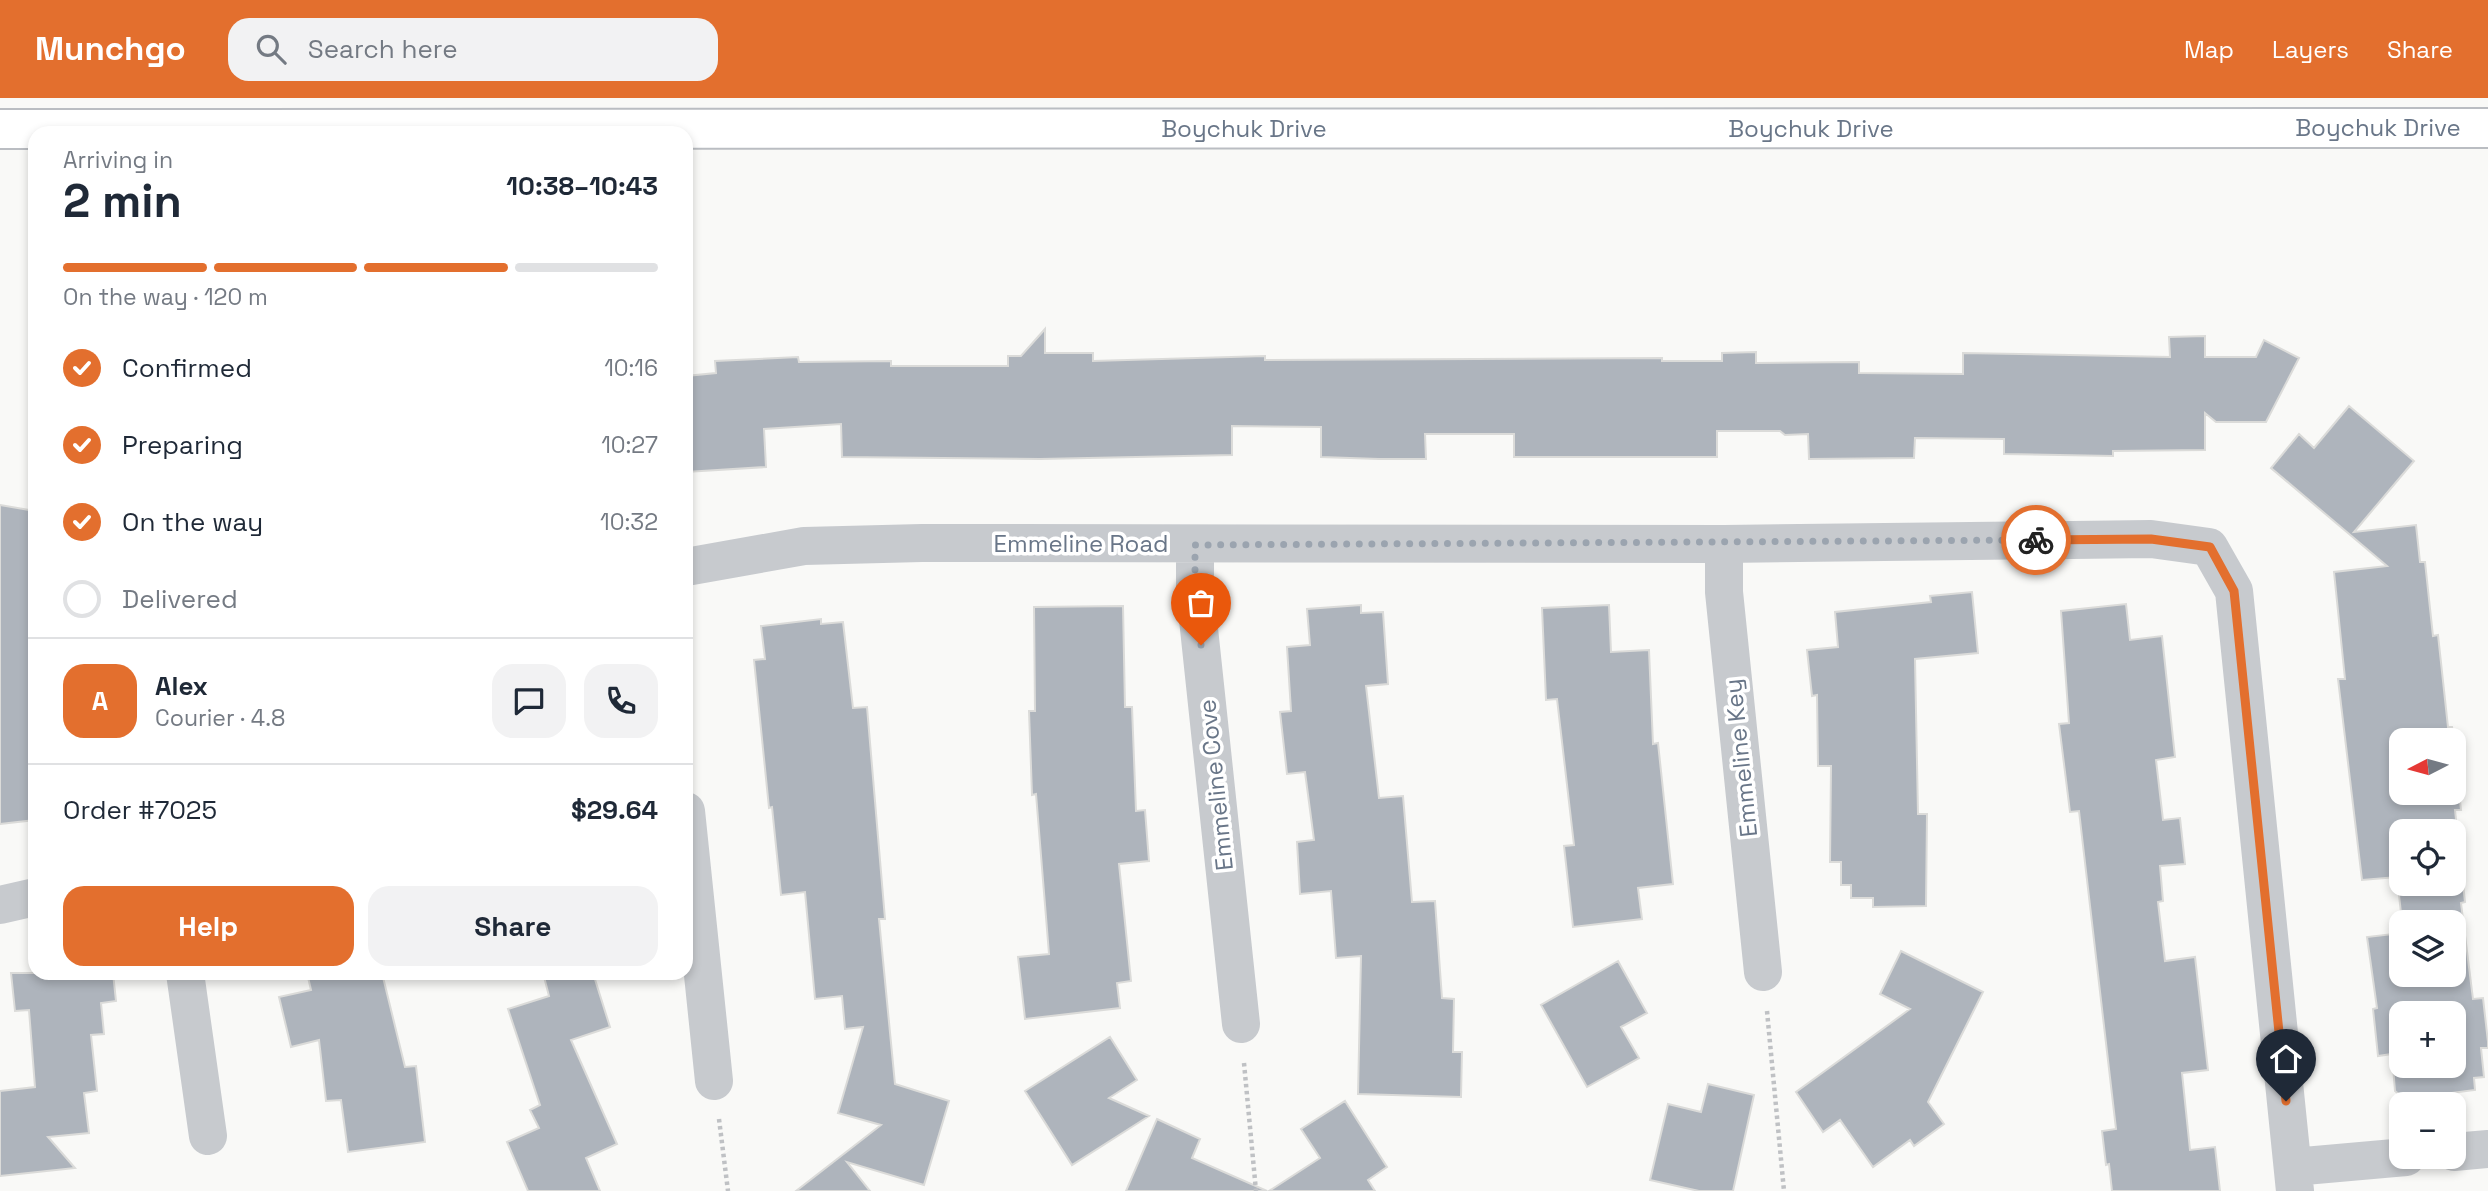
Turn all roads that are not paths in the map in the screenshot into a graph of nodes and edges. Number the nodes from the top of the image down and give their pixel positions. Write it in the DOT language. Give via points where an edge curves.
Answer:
graph roads {
  1 [pos="2488,128"];
  2 [pos="0,129"];
  3 [pos="28,129"];
  4 [pos="693,129"];
  5 [pos="1724,544"];
  6 [pos="1195,545"];
  7 [pos="693,567"];
  8 [pos="693,879"];
  9 [pos="28,899"];
  10 [pos="0,905"];
  11 [pos="1763,972"];
  12 [pos="186,980"];
  13 [pos="1241,1024"];
  14 [pos="714,1082"];
  15 [pos="208,1136"];
  16 [pos="2488,1149"];
  17 [pos="2466,1151"];
  18 [pos="2389,1160"];
  19 [pos="2294,1179"];
  1 -- 4 [label="main road, Boychuk Drive"];
  2 -- 3 [label="main road, Boychuk Drive"];
  5 -- 6 [label="street, Emmeline Road"];
  5 -- 11 [label="street, Emmeline Key" via="1724,592"];
  5 -- 19 [label="street, Emmeline Road" via="2151,539 2210,547 2234,591"];
  6 -- 7 [label="street, Emmeline Road" via="804,546"];
  6 -- 13 [label="street, Emmeline Cove" via="1195,591"];
  8 -- 14 [label="street"];
  9 -- 10 [label="street"];
  12 -- 15 [label="street"];
  16 -- 17 [label="street"];
  18 -- 19 [label="street"];
}
